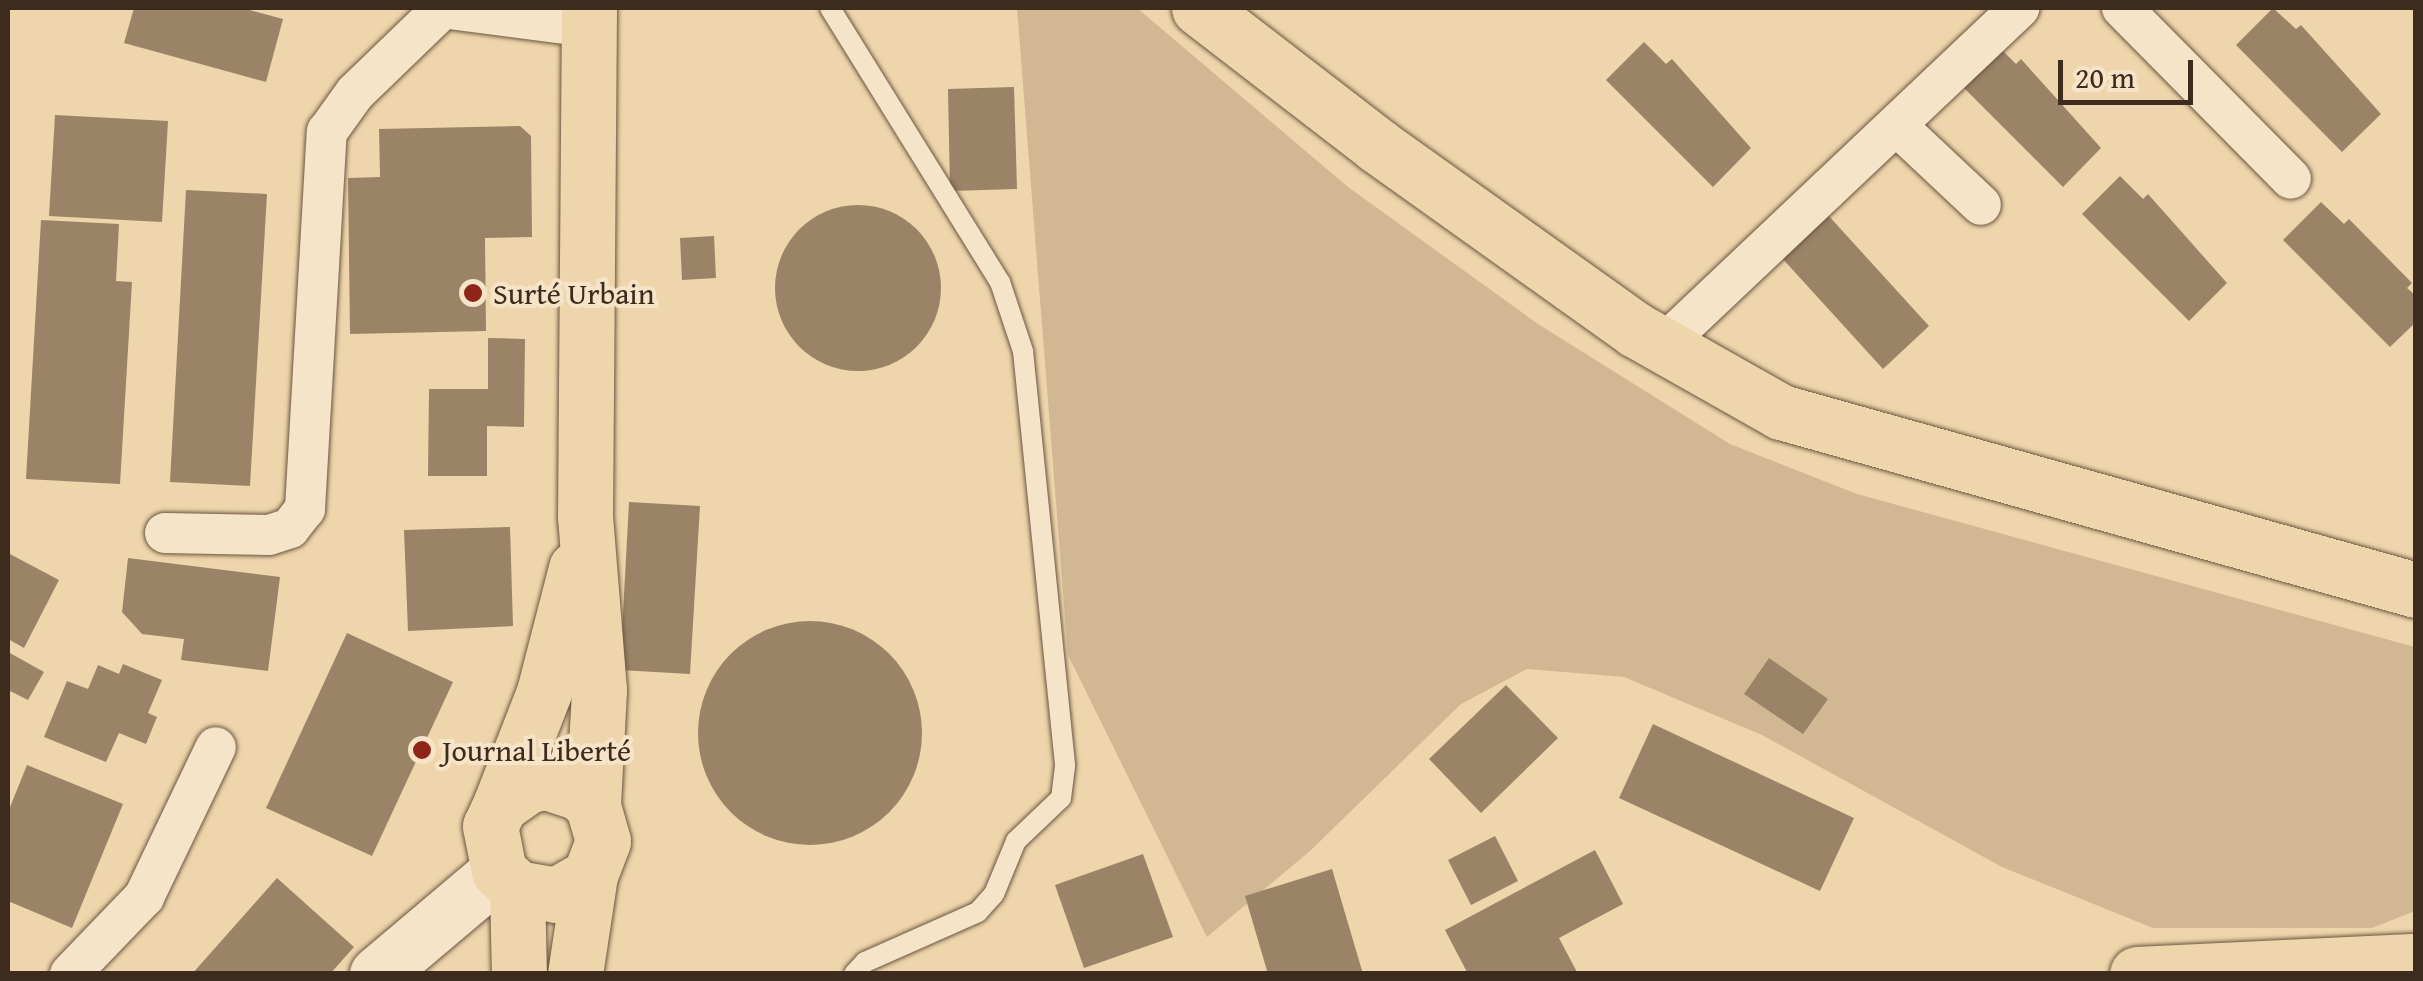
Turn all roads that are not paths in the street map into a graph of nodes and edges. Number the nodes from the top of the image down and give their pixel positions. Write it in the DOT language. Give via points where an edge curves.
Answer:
graph roads {
  1 [pos="443,8"];
  2 [pos="830,8"];
  3 [pos="1199,8"];
  4 [pos="2020,8"];
  5 [pos="2122,8"];
  6 [pos="589,17"];
  7 [pos="1897,126"];
  8 [pos="2292,179"];
  9 [pos="1981,205"];
  10 [pos="1662,346"];
  11 [pos="585,516"];
  12 [pos="164,533"];
  13 [pos="2416,590"];
  14 [pos="216,748"];
  15 [pos="500,805"];
  16 [pos="593,806"];
  17 [pos="590,875"];
  18 [pos="508,879"];
  19 [pos="2416,961"];
  20 [pos="70,974"];
  21 [pos="377,974"];
  22 [pos="519,974"];
  23 [pos="575,974"];
  24 [pos="854,974"];
  25 [pos="2137,974"];
  1 -- 6 [label="street"];
  1 -- 12 [label="street" via="355,94 327,132 305,509 290,528 269,535"];
  2 -- 24 [label="lane" via="1000,282 1023,351 1066,766 1061,798 1016,841 994,894 978,912 865,962"];
  3 -- 10 [label="main road" via="1378,146"];
  4 -- 7 [label="street"];
  5 -- 8 [label="street"];
  6 -- 11 [label="main road"];
  7 -- 9 [label="street"];
  7 -- 10 [label="street"];
  10 -- 13 [label="main road" via="1781,412"];
  11 -- 15 [label="main road" via="561,634"];
  11 -- 16 [label="main road" via="598,670"];
  14 -- 20 [label="street" via="144,897"];
  15 -- 16 [label="main road" via="513,793 547,782 580,793"];
  15 -- 18 [label="main road" via="490,826"];
  16 -- 17 [label="main road" via="603,841"];
  17 -- 18 [label="main road" via="556,895"];
  17 -- 23 [label="main road"];
  18 -- 21 [label="main road"];
  18 -- 22 [label="main road"];
  19 -- 25 [label="main road"];
}
